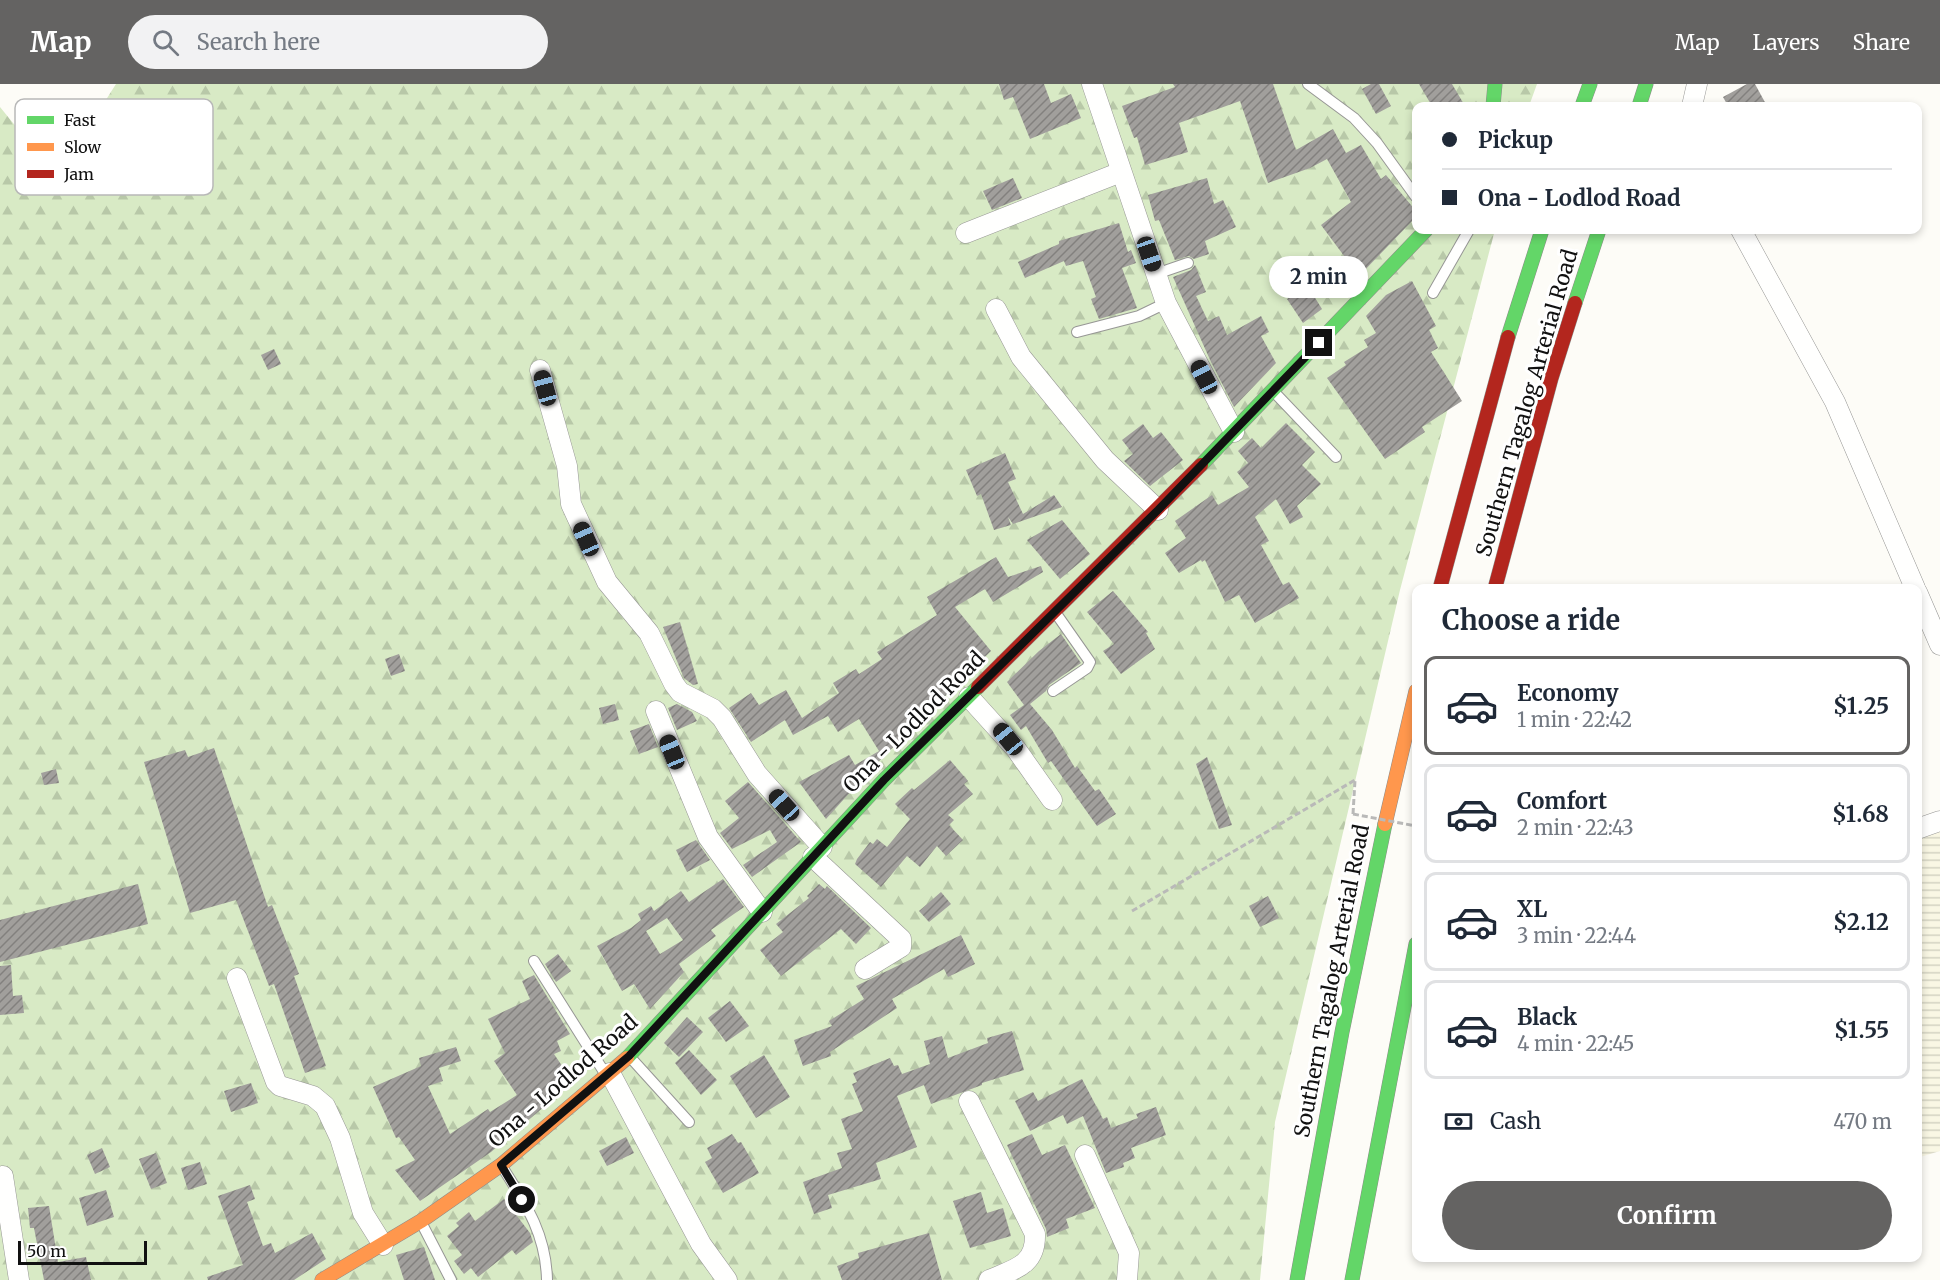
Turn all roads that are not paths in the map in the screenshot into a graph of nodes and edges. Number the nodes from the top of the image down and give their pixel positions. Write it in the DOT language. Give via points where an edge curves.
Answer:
graph roads {
  1 [pos="1092,84"];
  2 [pos="1308,84"];
  3 [pos="1495,84"];
  4 [pos="1590,84"];
  5 [pos="1646,84"];
  6 [pos="1697,84"];
  7 [pos="1493,102"];
  8 [pos="1583,102"];
  9 [pos="1640,102"];
  10 [pos="1693,102"];
  11 [pos="1121,172"];
  12 [pos="1412,191"];
  13 [pos="966,233"];
  14 [pos="1422,234"];
  15 [pos="1467,234"];
  16 [pos="1541,234"];
  17 [pos="1598,234"];
  18 [pos="1743,234"];
  19 [pos="1188,263"];
  20 [pos="1156,274"];
  21 [pos="1433,293"];
  22 [pos="1166,303"];
  23 [pos="996,309"];
  24 [pos="1077,332"];
  25 [pos="540,370"];
  26 [pos="1273,391"];
  27 [pos="1234,432"];
  28 [pos="1336,457"];
  29 [pos="1158,510"];
  30 [pos="1441,584"];
  31 [pos="1496,584"];
  32 [pos="1913,584"];
  33 [pos="1922,604"];
  34 [pos="1054,612"];
  35 [pos="1940,645"];
  36 [pos="1053,691"];
  37 [pos="969,697"];
  38 [pos="1412,708"];
  39 [pos="656,711"];
  40 [pos="1052,800"];
  41 [pos="1940,821"];
  42 [pos="1922,827"];
  43 [pos="817,852"];
  44 [pos="762,912"];
  45 [pos="534,961"];
  46 [pos="1412,962"];
  47 [pos="865,969"];
  48 [pos="237,978"];
  49 [pos="629,1056"];
  50 [pos="608,1074"];
  51 [pos="969,1101"];
  52 [pos="689,1122"];
  53 [pos="1085,1155"];
  54 [pos="501,1165"];
  55 [pos="3,1176"];
  56 [pos="421,1221"];
  57 [pos="383,1245"];
  58 [pos="19,1280"];
  59 [pos="322,1280"];
  60 [pos="451,1280"];
  61 [pos="547,1280"];
  62 [pos="727,1280"];
  63 [pos="989,1280"];
  64 [pos="1127,1280"];
  65 [pos="1297,1280"];
  66 [pos="1352,1280"];
  1 -- 11 [label="street"];
  2 -- 12 [label="lane" via="1354,118"];
  3 -- 7 [label="main road"];
  4 -- 8 [label="main road"];
  5 -- 9 [label="main road"];
  6 -- 10 [label="street"];
  11 -- 13 [label="street"];
  11 -- 20 [label="street"];
  14 -- 26 [label="main road, Ona - Lodlod Road"];
  15 -- 21 [label="lane"];
  16 -- 30 [label="main road, Southern Tagalog Arterial Road" via="1499,364"];
  17 -- 31 [label="main road, Southern Tagalog Arterial Road" via="1551,379"];
  18 -- 32 [label="street" via="1835,402"];
  19 -- 20 [label="lane"];
  20 -- 22 [label="street"];
  22 -- 24 [label="lane" via="1133,318"];
  22 -- 27 [label="street"];
  23 -- 29 [label="street" via="1021,357 1105,460"];
  25 -- 43 [label="street" via="567,466 571,504 602,575 650,633 680,692 722,718 764,783"];
  26 -- 27 [label="main road, Ona - Lodlod Road"];
  26 -- 28 [label="lane"];
  27 -- 29 [label="main road, Ona - Lodlod Road"];
  29 -- 34 [label="main road, Ona - Lodlod Road"];
  33 -- 35 [label="street"];
  34 -- 36 [label="lane" via="1090,662 1088,668"];
  34 -- 37 [label="main road, Ona - Lodlod Road"];
  37 -- 40 [label="street" via="1016,749"];
  37 -- 43 [label="main road, Ona - Lodlod Road"];
  38 -- 65 [label="main road, Southern Tagalog Arterial Road" via="1341,1032"];
  39 -- 44 [label="street" via="708,837"];
  41 -- 42 [label="street"];
  43 -- 44 [label="main road, Ona - Lodlod Road"];
  43 -- 47 [label="street" via="901,939 901,947"];
  44 -- 49 [label="main road, Ona - Lodlod Road"];
  45 -- 50 [label="lane"];
  46 -- 66 [label="main road"];
  48 -- 57 [label="street" via="276,1082 313,1096 325,1106 346,1154 363,1213"];
  49 -- 50 [label="main road, Ona - Lodlod Road"];
  49 -- 52 [label="lane"];
  50 -- 54 [label="main road, Ona - Lodlod Road"];
  50 -- 62 [label="street" via="701,1244"];
  51 -- 63 [label="street" via="1035,1234 1035,1250 1026,1263"];
  53 -- 64 [label="street" via="1130,1253"];
  54 -- 56 [label="main road, Ona - Lodlod Road"];
  54 -- 61 [label="lane" via="537,1224"];
  55 -- 58 [label="street"];
  56 -- 57 [label="main road, Ona - Lodlod Road"];
  56 -- 60 [label="lane"];
  57 -- 59 [label="main road, Ona - Lodlod Road"];
}
